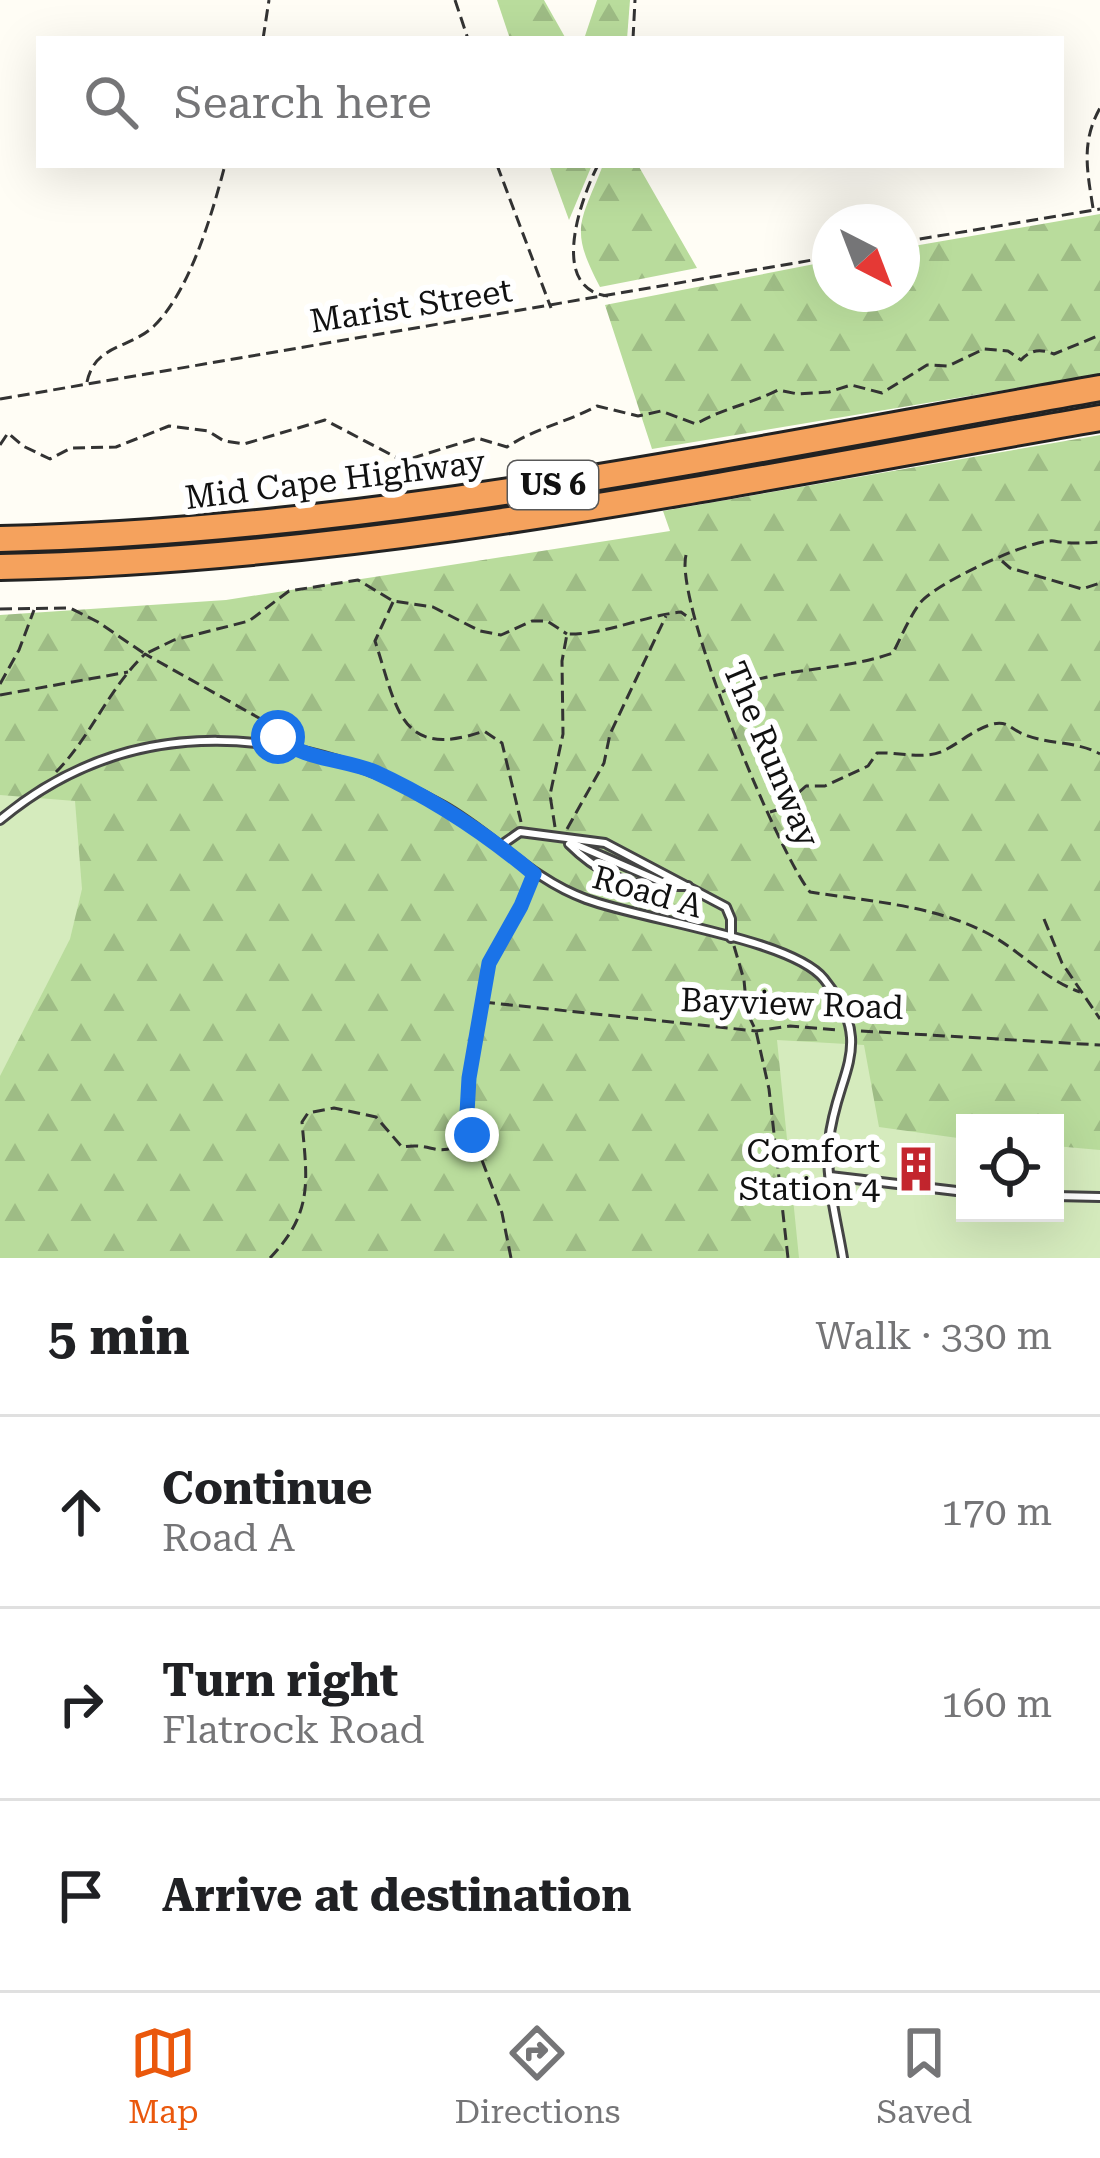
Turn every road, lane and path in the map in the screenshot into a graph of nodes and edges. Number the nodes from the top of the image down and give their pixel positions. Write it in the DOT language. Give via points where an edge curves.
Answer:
graph roads {
  1 [pos="268,0"];
  2 [pos="455,0"];
  3 [pos="635,0"];
  4 [pos="263,36"];
  5 [pos="467,36"];
  6 [pos="633,36"];
  7 [pos="1100,108"];
  8 [pos="224,168"];
  9 [pos="498,168"];
  10 [pos="597,168"];
  11 [pos="1097,209"];
  12 [pos="920,239"];
  13 [pos="812,260"];
  14 [pos="615,296"];
  15 [pos="551,308"];
  16 [pos="1100,335"];
  17 [pos="86,384"];
  18 [pos="1100,388"];
  19 [pos="0,399"];
  20 [pos="1100,418"];
  21 [pos="0,446"];
  22 [pos="0,538"];
  23 [pos="1100,542"];
  24 [pos="686,555"];
  25 [pos="1001,560"];
  26 [pos="0,567"];
  27 [pos="1100,583"];
  28 [pos="394,601"];
  29 [pos="0,609"];
  30 [pos="34,610"];
  31 [pos="668,614"];
  32 [pos="694,621"];
  33 [pos="567,634"];
  34 [pos="146,654"];
  35 [pos="128,673"];
  36 [pos="0,684"];
  37 [pos="720,692"];
  38 [pos="0,695"];
  39 [pos="290,748"];
  40 [pos="1100,754"];
  41 [pos="40,793"];
  42 [pos="768,812"];
  43 [pos="0,820"];
  44 [pos="524,832"];
  45 [pos="562,840"];
  46 [pos="500,846"];
  47 [pos="534,874"];
  48 [pos="691,886"];
  49 [pos="1044,919"];
  50 [pos="731,938"];
  51 [pos="1080,992"];
  52 [pos="483,1002"];
  53 [pos="1100,1018"];
  54 [pos="854,1030"];
  55 [pos="756,1031"];
  56 [pos="1100,1045"];
  57 [pos="472,1135"];
  58 [pos="830,1176"];
  59 [pos="956,1191"];
  60 [pos="1064,1196"];
  61 [pos="1100,1197"];
  62 [pos="270,1258"];
  63 [pos="511,1258"];
  64 [pos="788,1258"];
  65 [pos="843,1258"];
  1 -- 4 [label="path"];
  2 -- 5 [label="path"];
  3 -- 6 [label="path"];
  7 -- 11 [label="path" via="1086,153"];
  8 -- 17 [label="path" via="174,304 138,339 100,354"];
  9 -- 15 [label="path"];
  10 -- 14 [label="path" via="573,243 586,288"];
  11 -- 12 [label="path"];
  13 -- 14 [label="path, Marist Street"];
  14 -- 15 [label="path, Marist Street"];
  15 -- 17 [label="path, Marist Street"];
  16 -- 21 [label="path" via="1022,360 983,349 948,366 926,365 881,393 851,385 778,390 696,424 661,411 638,416 597,406 507,446 477,438 404,461 325,420 244,443 169,426 116,447 71,448 50,459 8,433"];
  17 -- 19 [label="path, Marist Street"];
  18 -- 22 [label="highway, Mid Cape Highway / US 6" via="368,511 236,527"];
  20 -- 26 [label="highway, Mid Cape Highway / US 6" via="449,528 271,550"];
  23 -- 25 [label="path" via="1053,541"];
  24 -- 32 [label="path, The Runway"];
  25 -- 27 [label="path" via="1082,590"];
  25 -- 37 [label="path" via="933,590 893,653 853,666 775,672"];
  28 -- 33 [label="path" via="434,607 480,631 501,634 547,621"];
  28 -- 34 [label="path" via="358,580 289,591 249,621"];
  28 -- 44 [label="path" via="375,641 406,727 425,740 484,731 502,743"];
  29 -- 30 [label="path"];
  30 -- 34 [label="path" via="70,608"];
  30 -- 36 [label="path"];
  31 -- 32 [label="path"];
  31 -- 33 [label="path"];
  31 -- 45 [label="path"];
  32 -- 37 [label="path, The Runway"];
  33 -- 45 [label="path" via="563,734 550,795"];
  34 -- 35 [label="path"];
  34 -- 39 [label="path" via="259,718"];
  35 -- 38 [label="path"];
  35 -- 41 [label="path"];
  37 -- 42 [label="path, The Runway"];
  39 -- 41 [label="lane, Road A" via="252,740 159,744"];
  39 -- 46 [label="lane, Road A" via="369,770 446,807"];
  40 -- 42 [label="path" via="996,723 923,756 877,753 868,766 806,786"];
  41 -- 43 [label="lane, Road A"];
  42 -- 51 [label="path, The Runway" via="809,892 976,927"];
  44 -- 45 [label="lane"];
  44 -- 46 [label="lane"];
  45 -- 48 [label="lane" via="671,886"];
  45 -- 48 [label="lane" via="605,843"];
  46 -- 47 [label="lane, Road A"];
  47 -- 50 [label="lane, Road A" via="626,914"];
  47 -- 52 [label="path" via="489,963"];
  48 -- 50 [label="lane" via="726,907"];
  49 -- 51 [label="path"];
  50 -- 54 [label="lane, Road A" via="793,955 823,977"];
  50 -- 55 [label="path"];
  51 -- 53 [label="path"];
  52 -- 55 [label="path, Bayview Road"];
  52 -- 57 [label="path" via="469,1078"];
  54 -- 55 [label="path, Bayview Road"];
  54 -- 56 [label="path, Bayview Road"];
  54 -- 58 [label="lane" via="829,1141"];
  55 -- 64 [label="path"];
  57 -- 62 [label="path" via="454,1150 402,1147 376,1117 352,1109 308,1113 306,1200"];
  57 -- 63 [label="path"];
  58 -- 59 [label="lane"];
  58 -- 65 [label="lane"];
  60 -- 61 [label="lane"];
}
